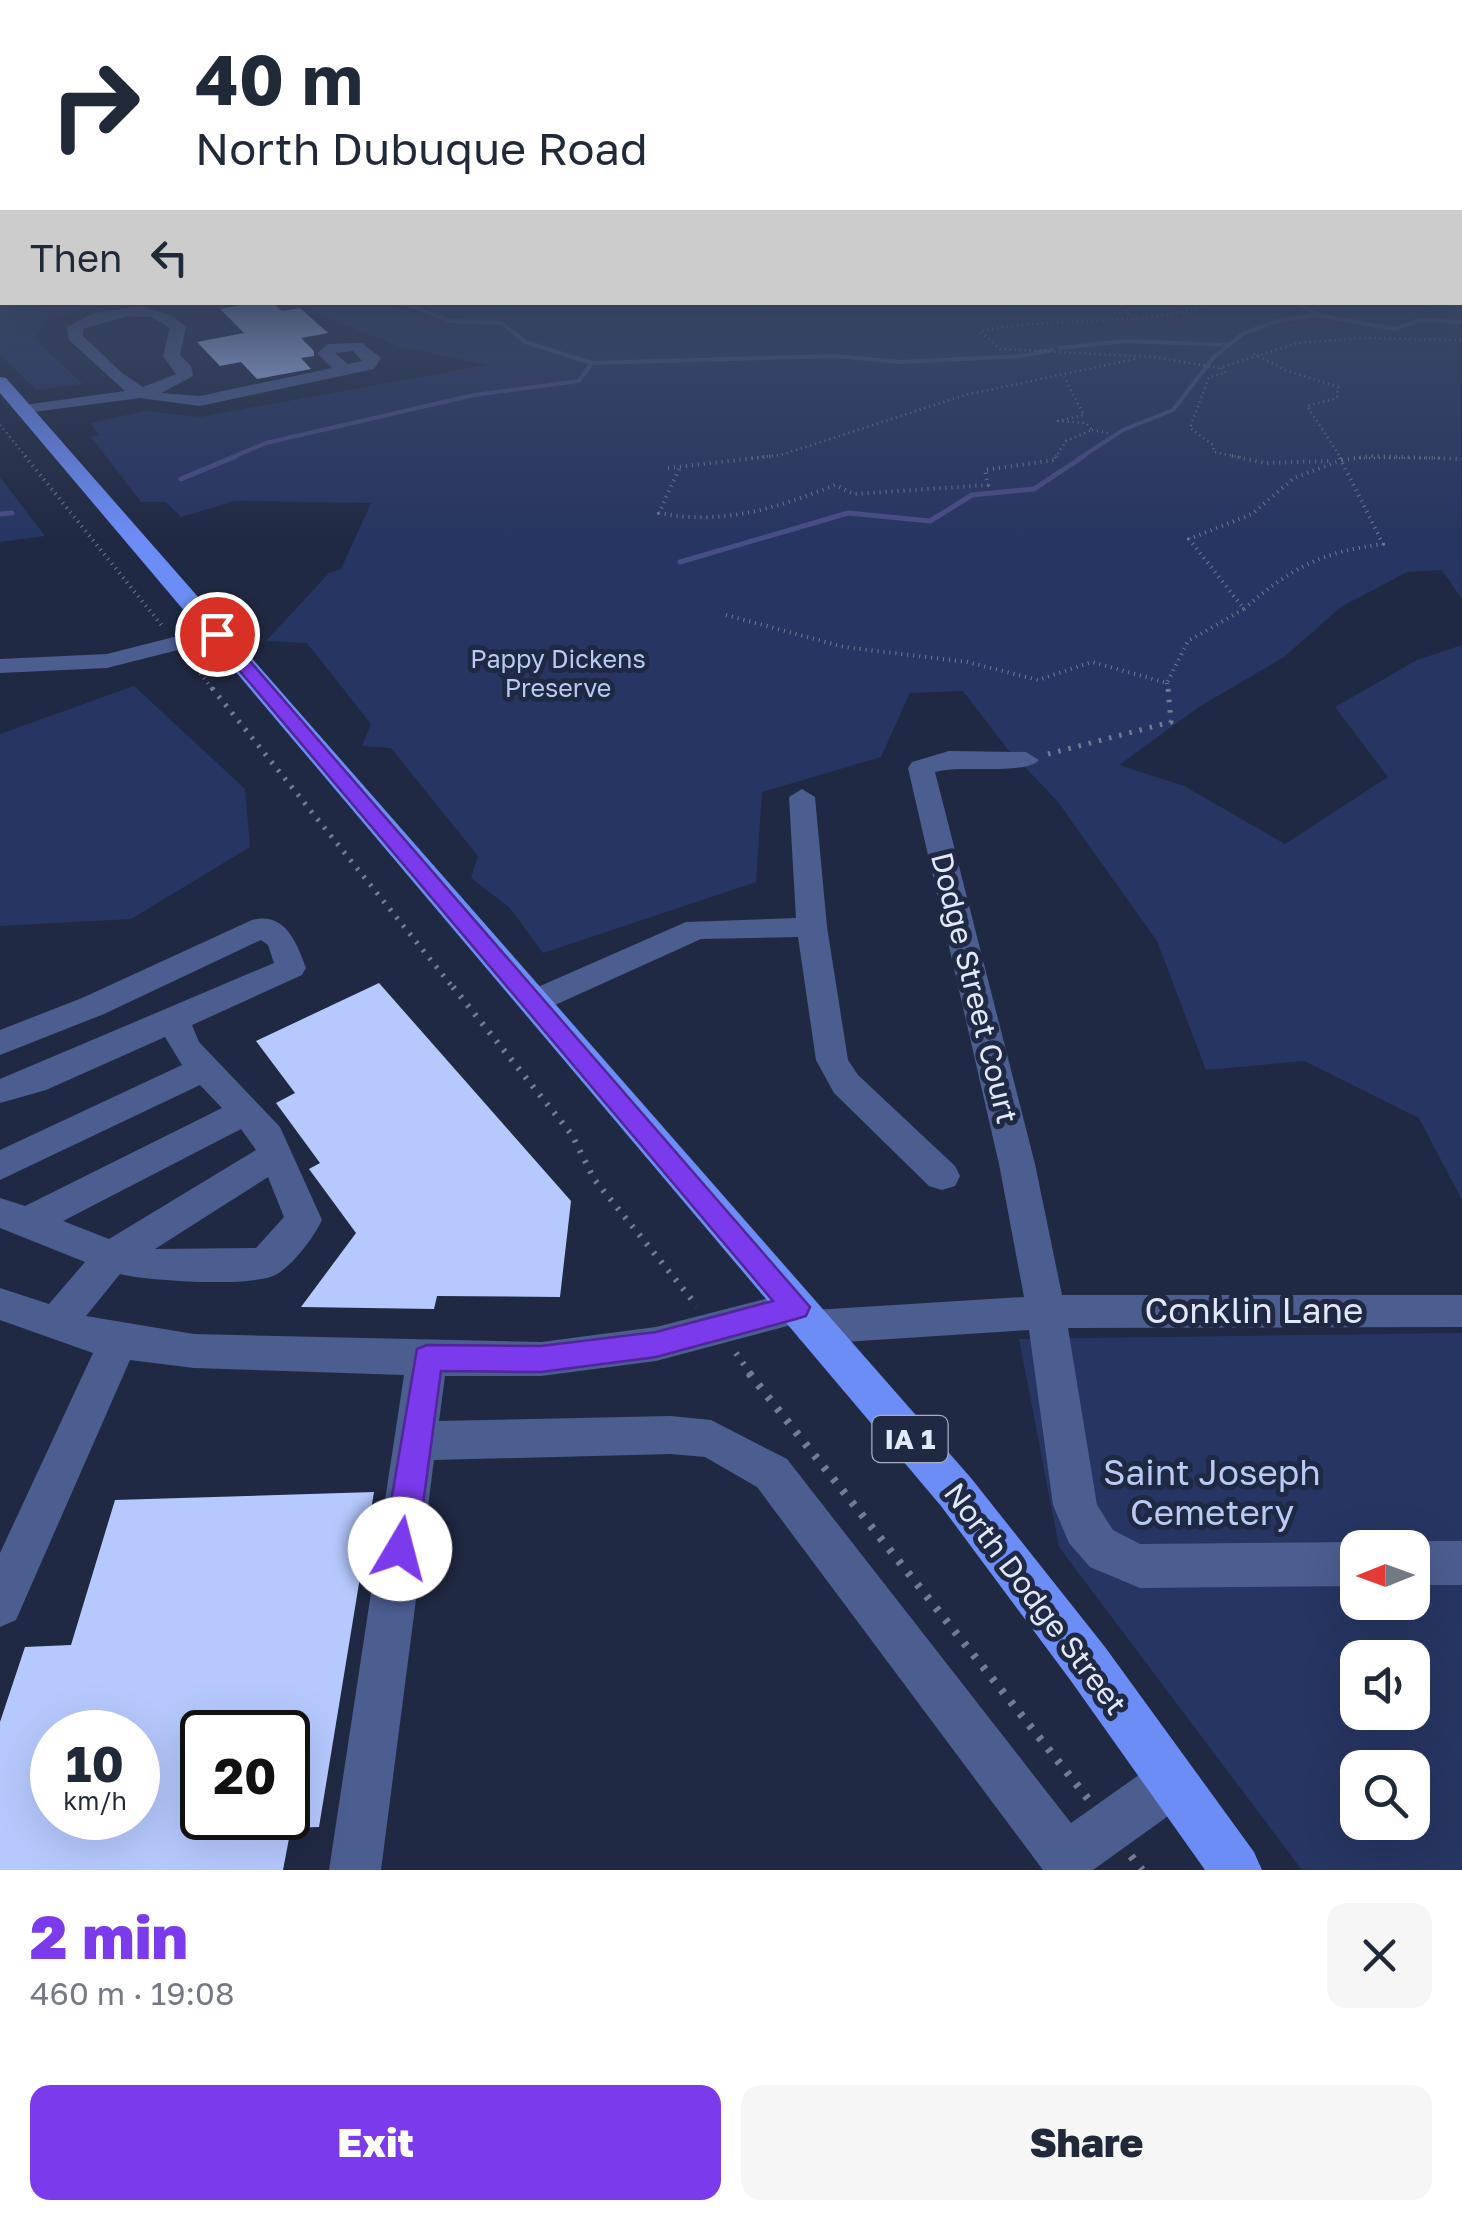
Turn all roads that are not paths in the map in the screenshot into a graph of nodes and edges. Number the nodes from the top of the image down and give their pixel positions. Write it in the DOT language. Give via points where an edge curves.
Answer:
graph roads {
  1 [pos="103,364"];
  2 [pos="181,364"];
  3 [pos="345,370"];
  4 [pos="0,382"];
  5 [pos="132,393"];
  6 [pos="24,410"];
  7 [pos="217,634"];
  8 [pos="0,666"];
  9 [pos="1026,760"];
  10 [pos="802,797"];
  11 [pos="812,927"];
  12 [pos="533,1002"];
  13 [pos="174,1020"];
  14 [pos="0,1044"];
  15 [pos="204,1068"];
  16 [pos="0,1091"];
  17 [pos="244,1111"];
  18 [pos="276,1155"];
  19 [pos="0,1166"];
  20 [pos="942,1176"];
  21 [pos="14,1217"];
  22 [pos="112,1256"];
  23 [pos="0,1304"];
  24 [pos="1462,1311"];
  25 [pos="1046,1312"];
  26 [pos="804,1317"];
  27 [pos="58,1322"];
  28 [pos="118,1341"];
  29 [pos="427,1358"];
  30 [pos="415,1441"];
  31 [pos="1462,1563"];
  32 [pos="1340,1564"];
  33 [pos="1430,1564"];
  34 [pos="0,1604"];
  35 [pos="1171,1783"];
  36 [pos="355,1870"];
  37 [pos="1236,1870"];
  1 -- 5 [label="street"];
  2 -- 5 [label="street" via="185,376 174,384"];
  3 -- 5 [label="street" via="200,401"];
  4 -- 6 [label="main road, North Dodge Street / IA 1"];
  5 -- 6 [label="street"];
  6 -- 7 [label="main road, North Dodge Street / IA 1"];
  7 -- 8 [label="street" via="108,661"];
  7 -- 12 [label="main road, North Dodge Street / IA 1"];
  9 -- 25 [label="street, Dodge Street Court" via="949,759 921,768"];
  10 -- 11 [label="street"];
  11 -- 12 [label="street" via="697,929"];
  11 -- 20 [label="street" via="832,1060 846,1084"];
  12 -- 26 [label="main road, North Dodge Street / IA 1"];
  13 -- 14 [label="street" via="291,968 281,940 263,927"];
  13 -- 15 [label="street" via="185,1048"];
  13 -- 16 [label="street"];
  15 -- 17 [label="street"];
  15 -- 19 [label="street"];
  17 -- 18 [label="street"];
  17 -- 21 [label="street" via="172,1152"];
  18 -- 22 [label="street"];
  18 -- 22 [label="street" via="304,1220 265,1263 175,1264"];
  21 -- 22 [label="street"];
  22 -- 27 [label="street"];
  23 -- 27 [label="street, Conklin Lane"];
  24 -- 25 [label="street, Conklin Lane"];
  25 -- 26 [label="street, Conklin Lane"];
  25 -- 32 [label="street" via="1075,1505 1083,1530 1114,1559 1140,1566"];
  26 -- 29 [label="street, Conklin Lane" via="541,1359"];
  26 -- 35 [label="main road, North Dodge Street / IA 1" via="956,1492"];
  27 -- 28 [label="street, Conklin Lane"];
  28 -- 29 [label="street, Conklin Lane" via="194,1352"];
  28 -- 34 [label="street"];
  29 -- 30 [label="street"];
  30 -- 35 [label="street" via="712,1438 772,1472 1066,1858"];
  30 -- 36 [label="street"];
  31 -- 33 [label="street"];
  35 -- 37 [label="main road, North Dodge Street / IA 1"];
}
